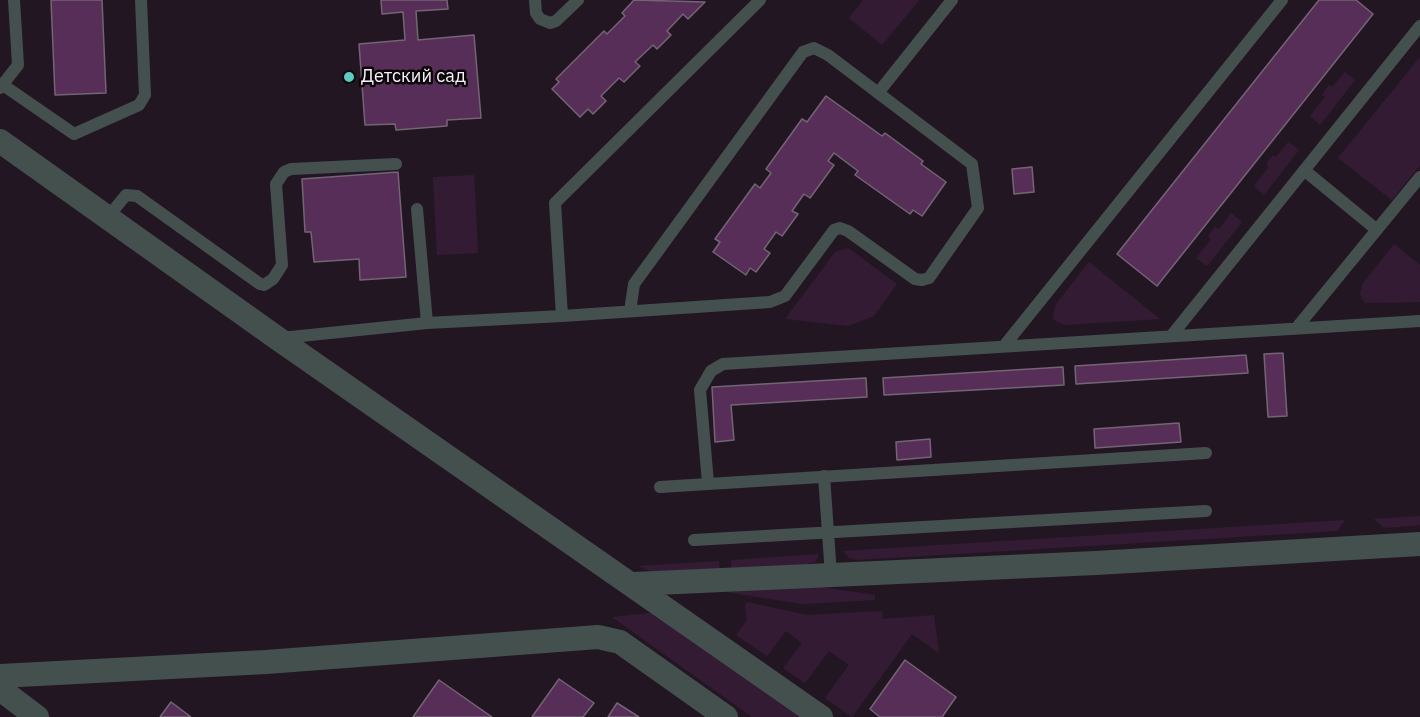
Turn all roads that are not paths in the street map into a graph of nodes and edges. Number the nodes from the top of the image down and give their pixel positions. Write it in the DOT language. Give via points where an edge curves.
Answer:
graph roads {
  1 [pos="14,0"];
  2 [pos="141,0"];
  3 [pos="535,0"];
  4 [pos="578,0"];
  5 [pos="760,0"];
  6 [pos="952,0"];
  7 [pos="1282,0"];
  8 [pos="1420,26"];
  9 [pos="2,87"];
  10 [pos="878,93"];
  11 [pos="0,141"];
  12 [pos="396,164"];
  13 [pos="1304,170"];
  14 [pos="1420,177"];
  15 [pos="417,209"];
  16 [pos="106,218"];
  17 [pos="1377,230"];
  18 [pos="630,311"];
  19 [pos="562,316"];
  20 [pos="1420,321"];
  21 [pos="427,323"];
  22 [pos="1298,326"];
  23 [pos="1172,335"];
  24 [pos="277,338"];
  25 [pos="1004,346"];
  26 [pos="1206,453"];
  27 [pos="824,476"];
  28 [pos="708,483"];
  29 [pos="660,487"];
  30 [pos="1206,511"];
  31 [pos="828,532"];
  32 [pos="694,540"];
  33 [pos="1420,544"];
  34 [pos="831,575"];
  35 [pos="634,584"];
  36 [pos="0,676"];
  37 [pos="0,689"];
  38 [pos="35,716"];
  39 [pos="726,717"];
  40 [pos="821,717"];
  1 -- 9 [label="lane" via="18,65"];
  2 -- 9 [label="lane" via="145,95 139,105 74,134"];
  3 -- 4 [label="lane" via="540,20 550,23"];
  5 -- 19 [label="lane" via="555,203"];
  6 -- 10 [label="lane"];
  7 -- 25 [label="lane"];
  8 -- 13 [label="lane"];
  10 -- 18 [label="lane" via="828,55 814,48 803,52 633,284"];
  10 -- 18 [label="lane" via="967,158 974,170 978,208 929,278 915,279 840,228 834,230 785,296 770,302"];
  11 -- 16 [label="street"];
  12 -- 16 [label="lane" via="284,172 276,184 282,265 264,285 137,196 126,195"];
  13 -- 17 [label="lane"];
  13 -- 23 [label="lane"];
  14 -- 17 [label="lane"];
  15 -- 21 [label="lane"];
  16 -- 24 [label="street"];
  17 -- 22 [label="lane"];
  18 -- 19 [label="lane"];
  19 -- 21 [label="lane"];
  20 -- 22 [label="lane"];
  21 -- 24 [label="lane"];
  22 -- 23 [label="lane"];
  23 -- 25 [label="lane"];
  24 -- 35 [label="street"];
  25 -- 28 [label="lane" via="723,364 711,371 700,390"];
  26 -- 27 [label="lane"];
  27 -- 28 [label="lane"];
  27 -- 31 [label="lane"];
  28 -- 29 [label="lane"];
  30 -- 31 [label="lane"];
  31 -- 32 [label="lane"];
  31 -- 34 [label="lane"];
  33 -- 34 [label="street"];
  34 -- 35 [label="street"];
  35 -- 40 [label="street"];
  36 -- 39 [label="street" via="266,662 598,637 621,642"];
  37 -- 38 [label="street"];
}
